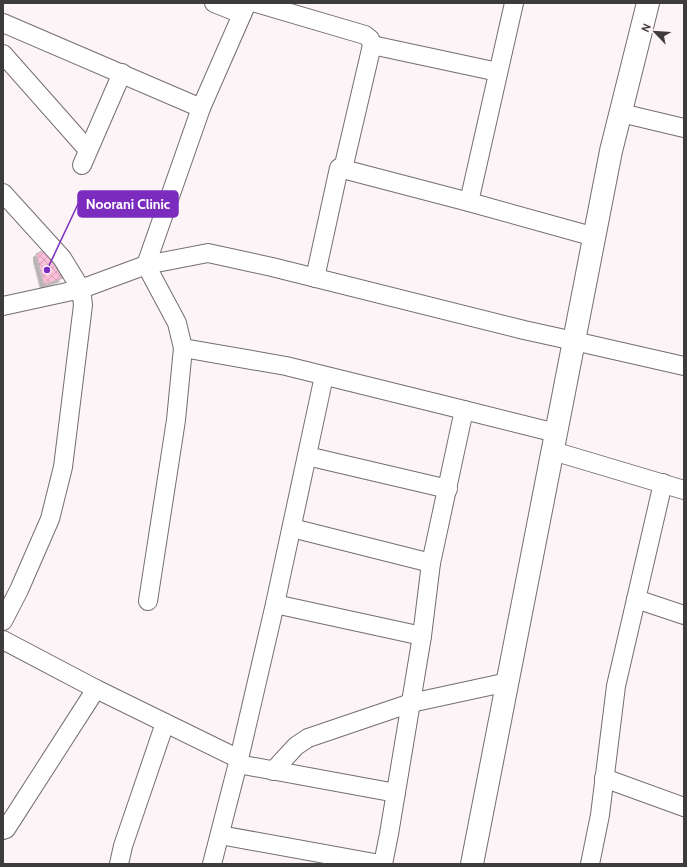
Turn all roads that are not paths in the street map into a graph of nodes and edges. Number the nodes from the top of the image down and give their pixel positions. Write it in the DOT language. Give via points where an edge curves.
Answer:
graph roads {
  1 [pos="214,3"];
  2 [pos="514,3"];
  3 [pos="648,3"];
  4 [pos="248,7"];
  5 [pos="4,26"];
  6 [pos="372,45"];
  7 [pos="3,54"];
  8 [pos="498,72"];
  9 [pos="122,73"];
  10 [pos="201,108"];
  11 [pos="621,114"];
  12 [pos="684,128"];
  13 [pos="344,169"];
  14 [pos="6,199"];
  15 [pos="469,202"];
  16 [pos="595,237"];
  17 [pos="146,265"];
  18 [pos="315,278"];
  19 [pos="81,289"];
  20 [pos="3,306"];
  21 [pos="574,341"];
  22 [pos="183,348"];
  23 [pos="684,366"];
  24 [pos="324,376"];
  25 [pos="464,410"];
  26 [pos="555,442"];
  27 [pos="307,456"];
  28 [pos="663,483"];
  29 [pos="448,489"];
  30 [pos="684,490"];
  31 [pos="292,528"];
  32 [pos="432,563"];
  33 [pos="636,599"];
  34 [pos="148,601"];
  35 [pos="276,604"];
  36 [pos="684,615"];
  37 [pos="3,621"];
  38 [pos="422,636"];
  39 [pos="3,640"];
  40 [pos="508,682"];
  41 [pos="96,689"];
  42 [pos="411,703"];
  43 [pos="164,723"];
  44 [pos="238,762"];
  45 [pos="273,771"];
  46 [pos="604,778"];
  47 [pos="396,793"];
  48 [pos="684,807"];
  49 [pos="4,831"];
  50 [pos="220,835"];
  51 [pos="119,864"];
  52 [pos="212,864"];
  53 [pos="382,864"];
  54 [pos="472,864"];
  55 [pos="590,864"];
  1 -- 4 [label="street"];
  2 -- 8 [label="street"];
  3 -- 11 [label="street"];
  4 -- 6 [label="street" via="365,35"];
  4 -- 10 [label="street"];
  5 -- 9 [label="street"];
  6 -- 8 [label="street"];
  6 -- 13 [label="street"];
  7 -- 9 [label="street" via="85,158"];
  8 -- 15 [label="street"];
  9 -- 10 [label="street"];
  10 -- 17 [label="street"];
  11 -- 12 [label="street"];
  11 -- 16 [label="street" via="611,151"];
  13 -- 15 [label="street"];
  13 -- 18 [label="street" via="339,168"];
  14 -- 19 [label="street" via="62,258"];
  15 -- 16 [label="street"];
  16 -- 21 [label="street"];
  17 -- 18 [label="street" via="208,254"];
  17 -- 19 [label="street"];
  17 -- 22 [label="street" via="177,323"];
  18 -- 21 [label="street"];
  19 -- 20 [label="street"];
  19 -- 37 [label="street" via="83,305 58,492 47,526 20,590"];
  21 -- 23 [label="street"];
  21 -- 26 [label="street"];
  22 -- 24 [label="street" via="286,366"];
  22 -- 34 [label="street" via="176,420"];
  24 -- 25 [label="street"];
  24 -- 27 [label="street"];
  25 -- 26 [label="street"];
  25 -- 29 [label="street"];
  26 -- 28 [label="street"];
  26 -- 40 [label="street"];
  27 -- 29 [label="street"];
  27 -- 31 [label="street"];
  28 -- 30 [label="street"];
  28 -- 33 [label="street"];
  29 -- 32 [label="street"];
  31 -- 32 [label="street"];
  31 -- 35 [label="street"];
  32 -- 38 [label="street"];
  33 -- 36 [label="street"];
  33 -- 46 [label="street" via="616,686"];
  35 -- 38 [label="street"];
  35 -- 44 [label="street"];
  38 -- 42 [label="street"];
  39 -- 41 [label="street"];
  40 -- 42 [label="street"];
  40 -- 54 [label="street"];
  41 -- 43 [label="street"];
  41 -- 49 [label="street"];
  42 -- 45 [label="street" via="301,741"];
  42 -- 47 [label="street"];
  43 -- 44 [label="street"];
  43 -- 51 [label="street"];
  44 -- 45 [label="street"];
  44 -- 50 [label="street"];
  45 -- 47 [label="street"];
  46 -- 48 [label="street"];
  46 -- 55 [label="street"];
  47 -- 53 [label="street"];
  50 -- 52 [label="street"];
  50 -- 53 [label="street"];
}
